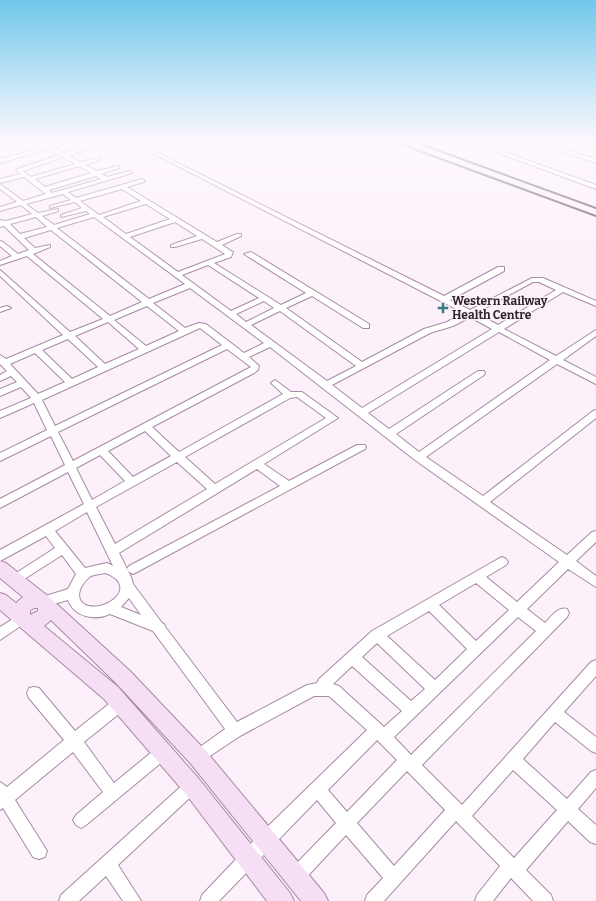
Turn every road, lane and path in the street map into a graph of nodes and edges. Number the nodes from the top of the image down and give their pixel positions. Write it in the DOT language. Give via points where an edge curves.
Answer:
graph roads {
  1 [pos="35,183"];
  2 [pos="65,183"];
  3 [pos="91,183"];
  4 [pos="136,183"];
  5 [pos="214,183"];
  6 [pos="585,183"];
  7 [pos="0,186"];
  8 [pos="123,187"];
  9 [pos="596,187"];
  10 [pos="43,190"];
  11 [pos="63,191"];
  12 [pos="51,195"];
  13 [pos="41,198"];
  14 [pos="76,200"];
  15 [pos="147,201"];
  16 [pos="23,203"];
  17 [pos="54,208"];
  18 [pos="0,209"];
  19 [pos="87,209"];
  20 [pos="37,215"];
  21 [pos="63,216"];
  22 [pos="97,216"];
  23 [pos="176,219"];
  24 [pos="70,222"];
  25 [pos="2,223"];
  26 [pos="51,227"];
  27 [pos="239,235"];
  28 [pos="203,236"];
  29 [pos="19,237"];
  30 [pos="125,237"];
  31 [pos="1,243"];
  32 [pos="216,244"];
  33 [pos="48,246"];
  34 [pos="173,246"];
  35 [pos="31,252"];
  36 [pos="248,254"];
  37 [pos="17,257"];
  38 [pos="208,262"];
  39 [pos="0,263"];
  40 [pos="501,269"];
  41 [pos="0,272"];
  42 [pos="177,275"];
  43 [pos="190,285"];
  44 [pos="563,289"];
  45 [pos="312,293"];
  46 [pos="265,298"];
  47 [pos="443,300"];
  48 [pos="147,303"];
  49 [pos="596,304"];
  50 [pos="280,308"];
  51 [pos="230,314"];
  52 [pos="469,314"];
  53 [pos="108,319"];
  54 [pos="245,325"];
  55 [pos="366,326"];
  56 [pos="496,329"];
  57 [pos="184,331"];
  58 [pos="596,332"];
  59 [pos="68,335"];
  60 [pos="270,344"];
  61 [pos="228,345"];
  62 [pos="36,349"];
  63 [pos="145,349"];
  64 [pos="244,356"];
  65 [pos="554,360"];
  66 [pos="2,361"];
  67 [pos="362,366"];
  68 [pos="104,368"];
  69 [pos="12,372"];
  70 [pos="481,373"];
  71 [pos="0,378"];
  72 [pos="596,381"];
  73 [pos="22,383"];
  74 [pos="71,383"];
  75 [pos="275,383"];
  76 [pos="326,385"];
  77 [pos="0,393"];
  78 [pos="288,396"];
  79 [pos="36,399"];
  80 [pos="360,413"];
  81 [pos="596,413"];
  82 [pos="0,416"];
  83 [pos="146,428"];
  84 [pos="52,431"];
  85 [pos="389,434"];
  86 [pos="361,447"];
  87 [pos="102,451"];
  88 [pos="0,457"];
  89 [pos="179,457"];
  90 [pos="419,457"];
  91 [pos="257,464"];
  92 [pos="70,468"];
  93 [pos="133,483"];
  94 [pos="288,486"];
  95 [pos="214,490"];
  96 [pos="483,502"];
  97 [pos="0,504"];
  98 [pos="90,507"];
  99 [pos="48,530"];
  100 [pos="596,535"];
  101 [pos="64,548"];
  102 [pos="113,551"];
  103 [pos="0,556"];
  104 [pos="502,562"];
  105 [pos="568,563"];
  106 [pos="0,568"];
  107 [pos="84,575"];
  108 [pos="128,577"];
  109 [pos="477,577"];
  110 [pos="14,580"];
  111 [pos="596,582"];
  112 [pos="72,593"];
  113 [pos="0,600"];
  114 [pos="43,603"];
  115 [pos="430,604"];
  116 [pos="110,608"];
  117 [pos="519,610"];
  118 [pos="562,613"];
  119 [pos="22,620"];
  120 [pos="160,628"];
  121 [pos="545,631"];
  122 [pos="0,634"];
  123 [pos="377,635"];
  124 [pos="477,650"];
  125 [pos="352,657"];
  126 [pos="595,669"];
  127 [pos="327,688"];
  128 [pos="435,689"];
  129 [pos="34,692"];
  130 [pos="120,704"];
  131 [pos="412,711"];
  132 [pos="555,713"];
  133 [pos="235,731"];
  134 [pos="381,734"];
  135 [pos="74,741"];
  136 [pos="596,746"];
  137 [pos="163,752"];
  138 [pos="198,756"];
  139 [pos="513,760"];
  140 [pos="409,762"];
  141 [pos="596,776"];
  142 [pos="192,786"];
  143 [pos="318,790"];
  144 [pos="113,793"];
  145 [pos="2,796"];
  146 [pos="567,810"];
  147 [pos="459,813"];
  148 [pos="81,820"];
  149 [pos="346,824"];
  150 [pos="596,836"];
  151 [pos="266,840"];
  152 [pos="39,851"];
  153 [pos="250,859"];
  154 [pos="108,864"];
  155 [pos="513,868"];
  156 [pos="296,876"];
  157 [pos="394,878"];
  158 [pos="67,901"];
  159 [pos="133,901"];
  160 [pos="208,901"];
  161 [pos="282,901"];
  162 [pos="316,901"];
  163 [pos="373,901"];
  164 [pos="483,901"];
  165 [pos="545,901"];
  1 -- 10 [label="street"];
  2 -- 10 [label="street"];
  3 -- 11 [label="street"];
  4 -- 8 [label="street"];
  5 -- 47 [label="street"];
  6 -- 9 [label="street"];
  7 -- 16 [label="street"];
  8 -- 14 [label="street"];
  8 -- 15 [label="street"];
  10 -- 12 [label="street"];
  11 -- 12 [label="street"];
  11 -- 14 [label="street"];
  12 -- 13 [label="street"];
  13 -- 16 [label="street"];
  13 -- 17 [label="street"];
  14 -- 17 [label="street"];
  14 -- 19 [label="street"];
  15 -- 22 [label="street"];
  15 -- 23 [label="street"];
  16 -- 18 [label="street"];
  16 -- 20 [label="street"];
  17 -- 20 [label="street"];
  17 -- 21 [label="street"];
  19 -- 21 [label="street"];
  19 -- 22 [label="street"];
  20 -- 25 [label="street"];
  20 -- 26 [label="street"];
  21 -- 24 [label="street"];
  22 -- 24 [label="street"];
  22 -- 30 [label="street"];
  23 -- 28 [label="street"];
  23 -- 30 [label="street"];
  24 -- 26 [label="street"];
  25 -- 29 [label="street"];
  26 -- 29 [label="street"];
  26 -- 48 [label="street"];
  27 -- 32 [label="street"];
  28 -- 32 [label="street"];
  28 -- 34 [label="street"];
  29 -- 35 [label="street"];
  30 -- 42 [label="street"];
  31 -- 37 [label="street"];
  32 -- 38 [label="street" via="230,254"];
  33 -- 35 [label="street"];
  35 -- 37 [label="street"];
  35 -- 53 [label="street"];
  36 -- 45 [label="street"];
  37 -- 39 [label="street"];
  38 -- 42 [label="street"];
  38 -- 46 [label="street"];
  40 -- 47 [label="street"];
  41 -- 59 [label="street"];
  42 -- 43 [label="street"];
  43 -- 48 [label="street"];
  43 -- 51 [label="street"];
  44 -- 49 [label="street"];
  44 -- 52 [label="street" via="535,280"];
  44 -- 56 [label="street"];
  45 -- 50 [label="street"];
  45 -- 55 [label="street"];
  46 -- 50 [label="street"];
  46 -- 51 [label="street"];
  47 -- 52 [label="street"];
  48 -- 53 [label="street"];
  48 -- 57 [label="street"];
  50 -- 54 [label="street"];
  50 -- 67 [label="street"];
  51 -- 54 [label="street"];
  52 -- 56 [label="street"];
  52 -- 67 [label="street" via="448,326 427,331"];
  53 -- 59 [label="street"];
  53 -- 63 [label="street"];
  54 -- 60 [label="street"];
  56 -- 65 [label="street"];
  56 -- 80 [label="street"];
  57 -- 61 [label="street" via="203,326"];
  57 -- 63 [label="street"];
  58 -- 65 [label="street"];
  59 -- 62 [label="street"];
  59 -- 68 [label="street"];
  60 -- 64 [label="street"];
  60 -- 76 [label="street"];
  61 -- 64 [label="street"];
  61 -- 84 [label="street"];
  62 -- 66 [label="street"];
  62 -- 74 [label="street"];
  63 -- 68 [label="street"];
  64 -- 83 [label="street" via="255,368"];
  65 -- 72 [label="street"];
  65 -- 90 [label="street"];
  66 -- 69 [label="street"];
  67 -- 76 [label="street"];
  68 -- 74 [label="street"];
  69 -- 71 [label="street"];
  69 -- 73 [label="street"];
  70 -- 85 [label="street"];
  73 -- 77 [label="street"];
  73 -- 79 [label="street"];
  74 -- 79 [label="street"];
  75 -- 78 [label="street"];
  76 -- 80 [label="street"];
  78 -- 89 [label="street"];
  78 -- 91 [label="street" via="299,394 333,418"];
  79 -- 82 [label="street"];
  79 -- 84 [label="street"];
  80 -- 85 [label="street"];
  81 -- 96 [label="street"];
  83 -- 87 [label="street"];
  83 -- 89 [label="street"];
  84 -- 88 [label="street"];
  84 -- 92 [label="street"];
  85 -- 90 [label="street"];
  86 -- 94 [label="street"];
  87 -- 92 [label="street"];
  87 -- 93 [label="street"];
  89 -- 93 [label="street"];
  89 -- 95 [label="street"];
  90 -- 96 [label="street"];
  91 -- 94 [label="street"];
  91 -- 95 [label="street"];
  92 -- 97 [label="street"];
  92 -- 98 [label="street"];
  93 -- 98 [label="street"];
  94 -- 108 [label="street"];
  95 -- 102 [label="street"];
  96 -- 105 [label="street"];
  98 -- 99 [label="street"];
  98 -- 102 [label="street"];
  99 -- 101 [label="street"];
  99 -- 103 [label="street"];
  100 -- 105 [label="street"];
  101 -- 107 [label="street"];
  101 -- 110 [label="street"];
  102 -- 108 [label="street"];
  104 -- 109 [label="street"];
  105 -- 111 [label="street"];
  105 -- 117 [label="street"];
  106 -- 110 [label="main road"];
  107 -- 108 [label="street" via="95,569 107,568 117,570"];
  107 -- 112 [label="street"];
  108 -- 116 [label="street" via="125,596 117,605"];
  108 -- 120 [label="street"];
  109 -- 115 [label="street"];
  109 -- 117 [label="street"];
  110 -- 114 [label="main road"];
  112 -- 114 [label="street"];
  112 -- 116 [label="street" via="75,603 82,610 93,613"];
  113 -- 119 [label="main road"];
  114 -- 119 [label="main road" via="27,603 21,609"];
  114 -- 138 [label="main road" via="124,677"];
  115 -- 123 [label="street"];
  115 -- 124 [label="street"];
  116 -- 120 [label="street"];
  117 -- 121 [label="street"];
  117 -- 124 [label="street"];
  118 -- 121 [label="street"];
  119 -- 122 [label="street"];
  119 -- 130 [label="main road"];
  120 -- 133 [label="street"];
  121 -- 140 [label="street"];
  123 -- 125 [label="street"];
  123 -- 128 [label="street"];
  124 -- 128 [label="street"];
  125 -- 127 [label="street" via="324,683"];
  125 -- 131 [label="street"];
  126 -- 132 [label="street"];
  127 -- 133 [label="street" via="312,690"];
  127 -- 134 [label="street" via="334,691"];
  128 -- 131 [label="street"];
  129 -- 135 [label="street"];
  130 -- 135 [label="street"];
  130 -- 137 [label="main road"];
  131 -- 134 [label="street"];
  132 -- 136 [label="street"];
  132 -- 139 [label="street"];
  133 -- 138 [label="street"];
  134 -- 140 [label="street"];
  134 -- 143 [label="street"];
  135 -- 144 [label="street"];
  135 -- 145 [label="street"];
  137 -- 142 [label="main road"];
  137 -- 144 [label="street"];
  138 -- 151 [label="main road"];
  139 -- 146 [label="street"];
  139 -- 147 [label="street"];
  140 -- 147 [label="street"];
  140 -- 149 [label="street"];
  141 -- 146 [label="street"];
  142 -- 153 [label="main road"];
  142 -- 154 [label="street"];
  143 -- 149 [label="street"];
  143 -- 151 [label="street"];
  144 -- 148 [label="street"];
  145 -- 152 [label="street"];
  146 -- 150 [label="street"];
  146 -- 155 [label="street"];
  147 -- 155 [label="street"];
  147 -- 157 [label="street"];
  149 -- 156 [label="street"];
  149 -- 157 [label="street"];
  151 -- 153 [label="street"];
  151 -- 156 [label="main road"];
  153 -- 160 [label="street"];
  153 -- 161 [label="main road"];
  154 -- 158 [label="street"];
  154 -- 159 [label="street"];
  155 -- 164 [label="street"];
  155 -- 165 [label="street"];
  156 -- 162 [label="main road"];
  157 -- 163 [label="street"];
}
